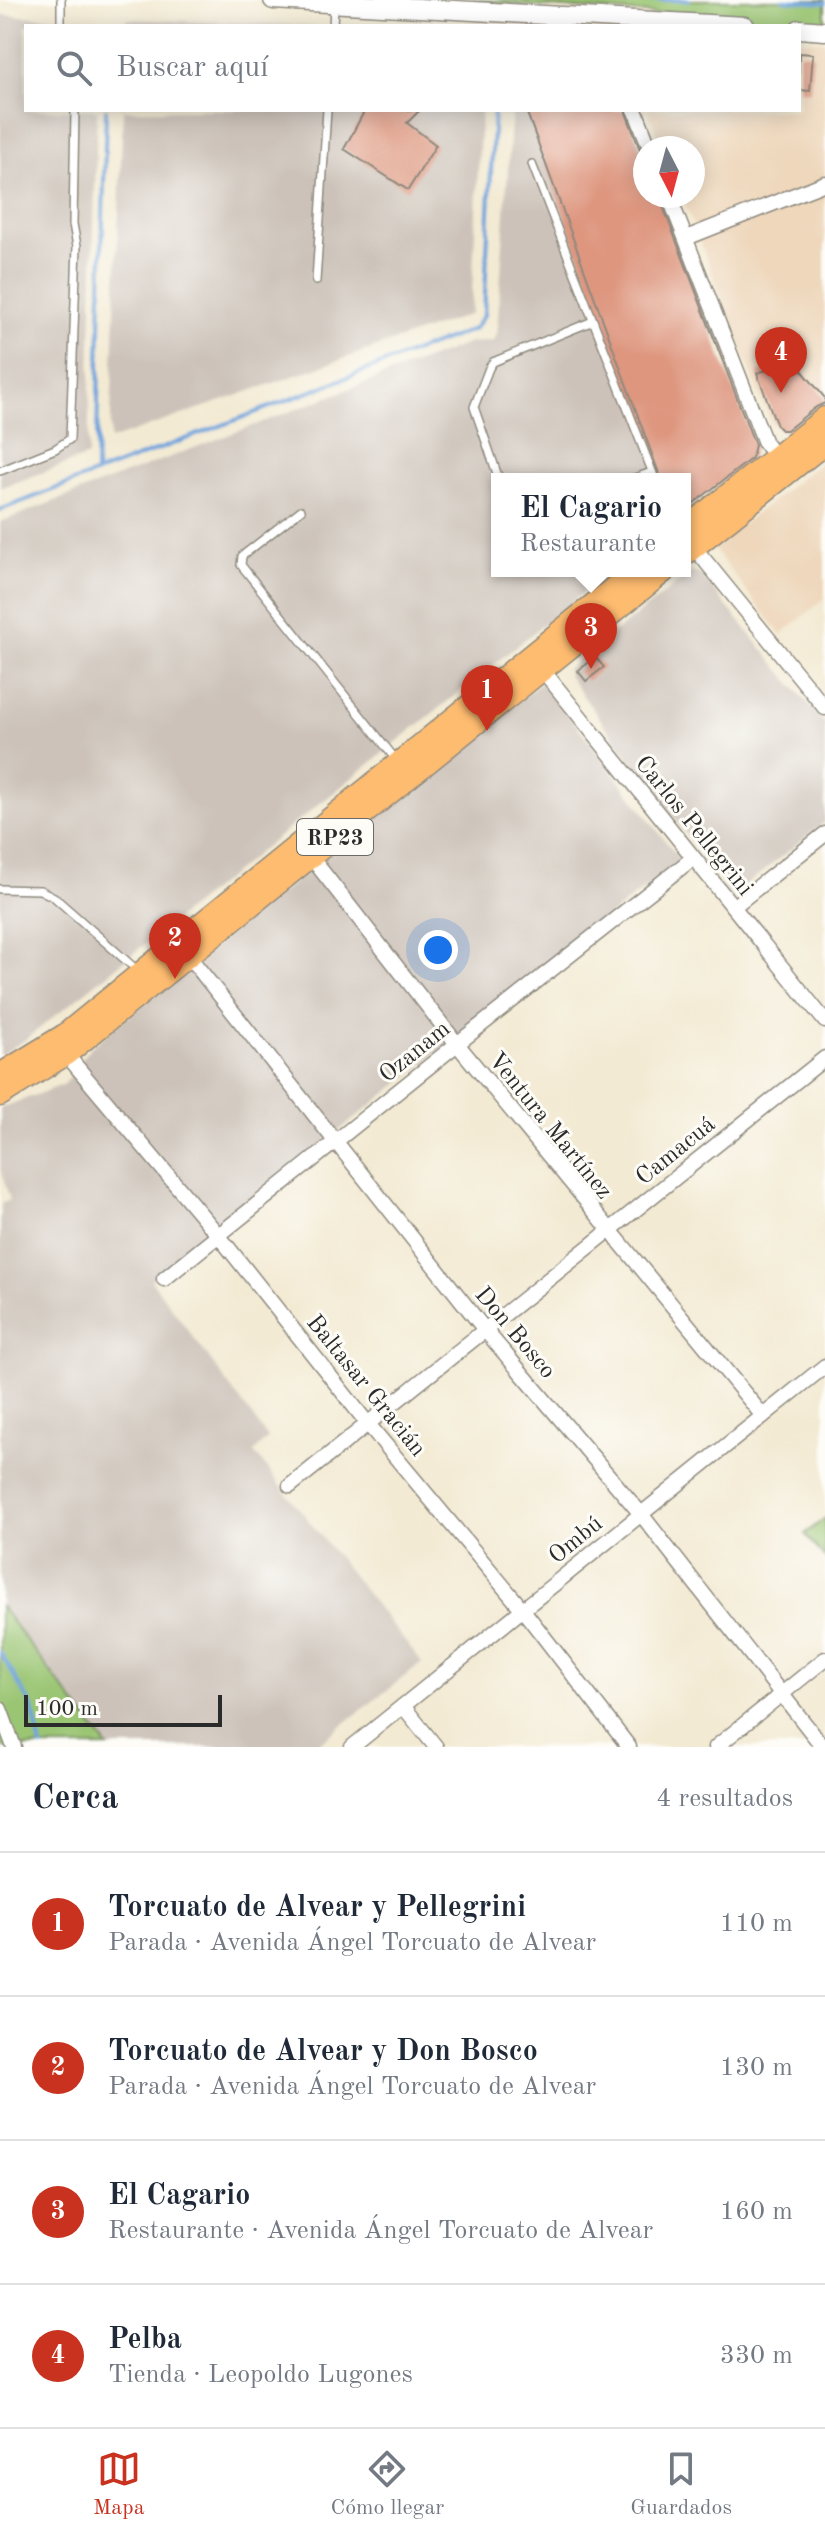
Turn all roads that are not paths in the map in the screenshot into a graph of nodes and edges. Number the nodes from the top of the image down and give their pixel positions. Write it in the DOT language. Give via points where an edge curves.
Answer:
graph roads {
  1 [pos="61,0"];
  2 [pos="273,0"];
  3 [pos="334,3"];
  4 [pos="604,22"];
  5 [pos="61,24"];
  6 [pos="333,24"];
  7 [pos="674,24"];
  8 [pos="801,29"];
  9 [pos="825,31"];
  10 [pos="75,112"];
  11 [pos="327,112"];
  12 [pos="636,112"];
  13 [pos="645,136"];
  14 [pos="532,164"];
  15 [pos="825,183"];
  16 [pos="674,208"];
  17 [pos="686,238"];
  18 [pos="316,281"];
  19 [pos="593,321"];
  20 [pos="825,418"];
  21 [pos="825,443"];
  22 [pos="775,457"];
  23 [pos="0,471"];
  24 [pos="497,473"];
  25 [pos="652,473"];
  26 [pos="301,510"];
  27 [pos="691,538"];
  28 [pos="691,539"];
  29 [pos="691,547"];
  30 [pos="629,577"];
  31 [pos="656,577"];
  32 [pos="537,663"];
  33 [pos="825,708"];
  34 [pos="399,762"];
  35 [pos="825,834"];
  36 [pos="311,857"];
  37 [pos="693,858"];
  38 [pos="0,889"];
  39 [pos="733,907"];
  40 [pos="182,949"];
  41 [pos="140,973"];
  42 [pos="825,1021"];
  43 [pos="457,1044"];
  44 [pos="66,1054"];
  45 [pos="825,1058"];
  46 [pos="0,1075"];
  47 [pos="0,1095"];
  48 [pos="335,1143"];
  49 [pos="609,1231"];
  50 [pos="219,1236"];
  51 [pos="164,1279"];
  52 [pos="485,1330"];
  53 [pos="825,1366"];
  54 [pos="763,1416"];
  55 [pos="368,1424"];
  56 [pos="290,1486"];
  57 [pos="641,1514"];
  58 [pos="523,1610"];
  59 [pos="825,1659"];
  60 [pos="781,1694"];
  61 [pos="403,1706"];
  62 [pos="0,1709"];
  63 [pos="14,1747"];
  64 [pos="352,1747"];
  65 [pos="436,1747"];
  66 [pos="629,1747"];
  67 [pos="716,1747"];
  68 [pos="823,1747"];
  1 -- 5 [label="lane"];
  2 -- 3 [label="street"];
  3 -- 4 [label="street"];
  3 -- 6 [label="lane"];
  4 -- 7 [label="street"];
  8 -- 9 [label="street"];
  10 -- 23 [label="lane" via="77,246 70,439"];
  11 -- 18 [label="lane"];
  12 -- 13 [label="street"];
  14 -- 19 [label="lane"];
  15 -- 17 [label="street"];
  16 -- 17 [label="street"];
  17 -- 22 [label="street"];
  19 -- 24 [label="lane" via="489,368 474,407"];
  19 -- 25 [label="lane"];
  20 -- 22 [label="main road"];
  21 -- 28 [label="main road"];
  22 -- 27 [label="main road"];
  26 -- 34 [label="lane" via="242,556 241,565"];
  29 -- 33 [label="street"];
  30 -- 32 [label="main road, RP23"];
  31 -- 32 [label="main road, RP23"];
  32 -- 34 [label="main road, RP23"];
  32 -- 36 [label="main road, RP23"];
  32 -- 37 [label="street, Carlos Pellegrini"];
  34 -- 40 [label="main road, RP23"];
  35 -- 39 [label="street"];
  36 -- 40 [label="main road, RP23"];
  36 -- 43 [label="street, Ventura Martínez"];
  37 -- 39 [label="street, Carlos Pellegrini"];
  37 -- 43 [label="street, Ozanam"];
  38 -- 41 [label="lane" via="40,890 54,897"];
  39 -- 42 [label="street, Carlos Pellegrini"];
  40 -- 41 [label="main road, RP23"];
  40 -- 44 [label="main road, RP23"];
  40 -- 48 [label="street, Don Bosco"];
  41 -- 46 [label="main road, RP23" via="65,1035"];
  43 -- 48 [label="street, Ozanam"];
  43 -- 49 [label="street, Ventura Martínez"];
  44 -- 47 [label="main road, RP23"];
  44 -- 50 [label="street, Baltasar Gracián"];
  45 -- 49 [label="street, Camacuá"];
  48 -- 50 [label="street, Ozanam"];
  48 -- 52 [label="street, Don Bosco"];
  49 -- 52 [label="street, Camacuá"];
  49 -- 54 [label="street, Ventura Martínez"];
  50 -- 51 [label="street, Ozanam"];
  50 -- 55 [label="street, Baltasar Gracián"];
  52 -- 55 [label="street, Camacuá"];
  52 -- 57 [label="street, Don Bosco"];
  53 -- 54 [label="street, Ombú"];
  54 -- 57 [label="street, Ombú"];
  55 -- 56 [label="street, Camacuá"];
  55 -- 58 [label="street, Baltasar Gracián"];
  57 -- 58 [label="street, Ombú"];
  57 -- 60 [label="street, Don Bosco"];
  58 -- 61 [label="street, Ombú"];
  58 -- 66 [label="street, Baltasar Gracián"];
  59 -- 60 [label="street"];
  60 -- 67 [label="street"];
  60 -- 68 [label="street, Don Bosco"];
  61 -- 64 [label="street, Ombú"];
  61 -- 65 [label="street"];
  62 -- 63 [label="street"];
}
